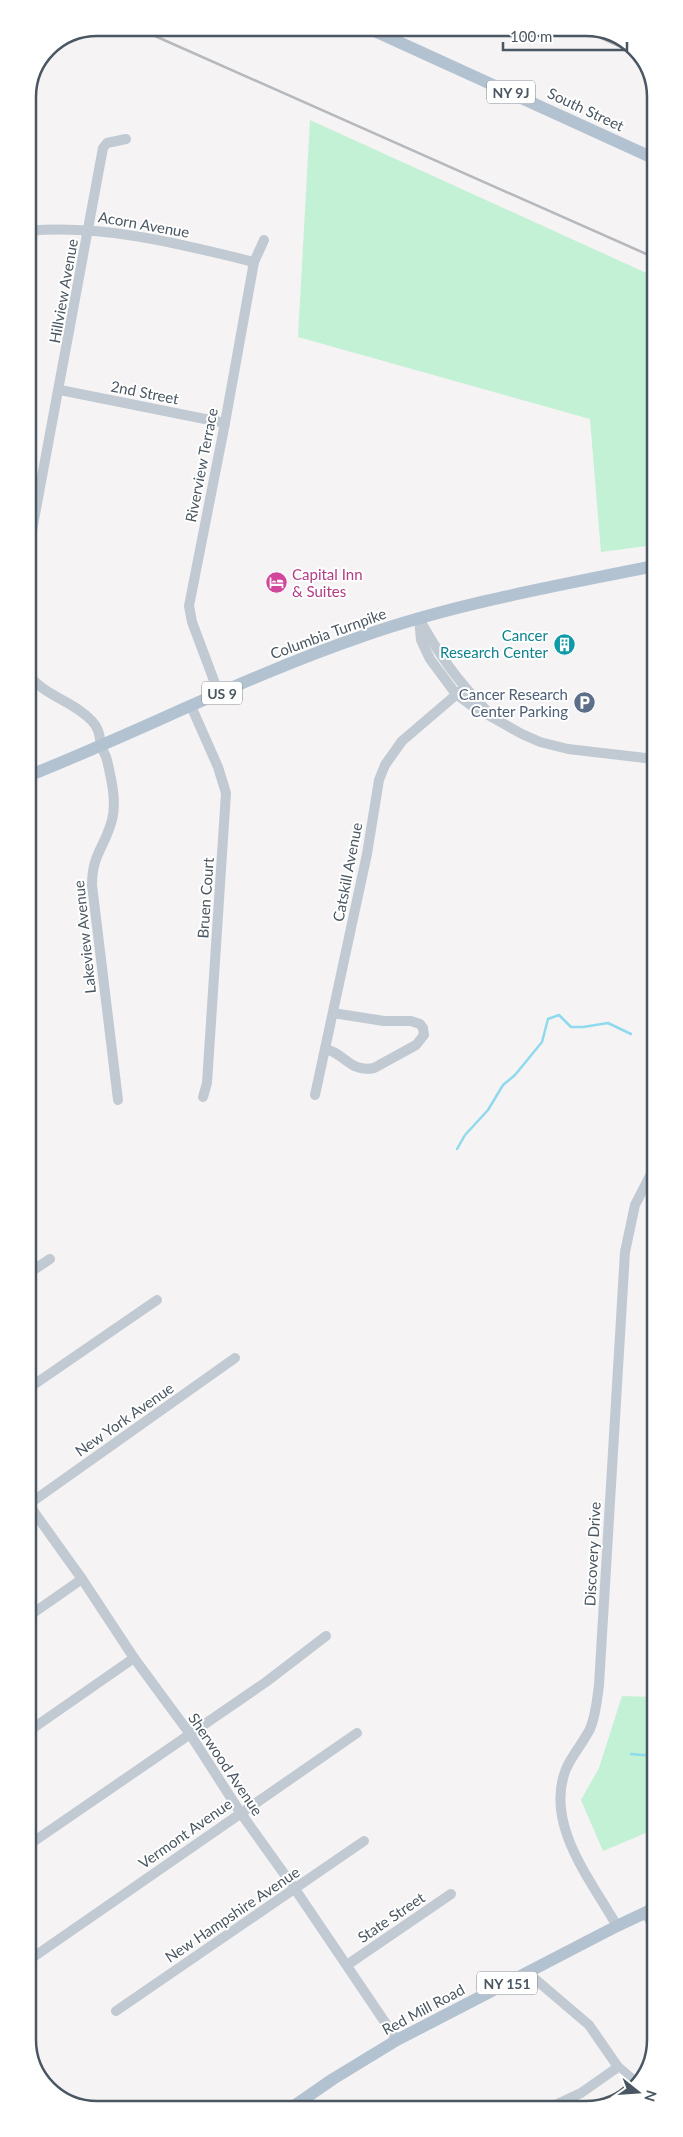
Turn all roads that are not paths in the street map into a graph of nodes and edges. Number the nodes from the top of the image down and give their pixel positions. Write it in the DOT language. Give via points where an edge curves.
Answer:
graph roads {
  1 [pos="386,36"];
  2 [pos="126,139"];
  3 [pos="647,155"];
  4 [pos="89,230"];
  5 [pos="36,231"];
  6 [pos="264,240"];
  7 [pos="254,262"];
  8 [pos="60,390"];
  9 [pos="225,423"];
  10 [pos="36,512"];
  11 [pos="647,568"];
  12 [pos="419,619"];
  13 [pos="36,682"];
  14 [pos="464,688"];
  15 [pos="219,694"];
  16 [pos="456,694"];
  17 [pos="191,706"];
  18 [pos="495,719"];
  19 [pos="101,746"];
  20 [pos="647,758"];
  21 [pos="36,773"];
  22 [pos="333,1013"];
  23 [pos="325,1048"];
  24 [pos="315,1095"];
  25 [pos="203,1097"];
  26 [pos="118,1100"];
  27 [pos="647,1182"];
  28 [pos="50,1259"];
  29 [pos="36,1268"];
  30 [pos="157,1300"];
  31 [pos="235,1358"];
  32 [pos="36,1383"];
  33 [pos="36,1499"];
  34 [pos="36,1514"];
  35 [pos="82,1579"];
  36 [pos="36,1611"];
  37 [pos="326,1636"];
  38 [pos="134,1658"];
  39 [pos="36,1727"];
  40 [pos="357,1733"];
  41 [pos="190,1734"];
  42 [pos="240,1812"];
  43 [pos="36,1840"];
  44 [pos="364,1841"];
  45 [pos="295,1889"];
  46 [pos="451,1894"];
  47 [pos="647,1912"];
  48 [pos="617,1926"];
  49 [pos="36,1955"];
  50 [pos="347,1965"];
  51 [pos="528,1973"];
  52 [pos="116,2011"];
  53 [pos="397,2040"];
  54 [pos="618,2067"];
  55 [pos="613,2071"];
  56 [pos="302,2101"];
  57 [pos="564,2101"];
  1 -- 3 [label="main road, South Street / NY 9J"];
  2 -- 4 [label="street, Hillview Avenue" via="107,143 103,148"];
  4 -- 5 [label="street, Acorn Avenue"];
  4 -- 7 [label="street, Acorn Avenue" via="175,244"];
  4 -- 8 [label="street, Hillview Avenue"];
  6 -- 7 [label="street, Riverview Terrace"];
  7 -- 9 [label="street, Riverview Terrace"];
  8 -- 9 [label="street, 2nd Street"];
  8 -- 10 [label="street, Hillview Avenue"];
  9 -- 15 [label="street, Riverview Terrace" via="189,606"];
  11 -- 12 [label="main road, Columbia Turnpike / US 9"];
  12 -- 14 [label="street" via="442,660"];
  12 -- 15 [label="main road, Columbia Turnpike / US 9" via="311,654"];
  12 -- 16 [label="street" via="421,640 430,660"];
  13 -- 19 [label="street" via="87,715 98,728"];
  14 -- 16 [label="street, Catskill Avenue"];
  14 -- 18 [label="street"];
  15 -- 17 [label="main road, Columbia Turnpike / US 9"];
  16 -- 18 [label="street"];
  16 -- 22 [label="street, Catskill Avenue" via="402,741 379,780"];
  17 -- 19 [label="main road, Columbia Turnpike / US 9"];
  17 -- 25 [label="street, Bruen Court" via="218,766 226,794 207,1083"];
  18 -- 20 [label="street" via="522,734 557,747"];
  19 -- 21 [label="main road, Columbia Turnpike / US 9"];
  19 -- 26 [label="street, Lakeview Avenue" via="115,808 94,860 92,885"];
  22 -- 23 [label="street, Catskill Avenue"];
  22 -- 23 [label="street" via="384,1021 411,1020 420,1024 424,1035 416,1045 368,1069 353,1066"];
  23 -- 24 [label="street, Catskill Avenue"];
  27 -- 48 [label="street, Discovery Drive" via="635,1205 625,1252 595,1715 567,1767 560,1800 561,1817 569,1842"];
  28 -- 29 [label="street"];
  30 -- 32 [label="street"];
  31 -- 33 [label="street, New York Avenue"];
  34 -- 35 [label="street, Sherwood Avenue"];
  35 -- 36 [label="street"];
  35 -- 38 [label="street, Sherwood Avenue"];
  37 -- 41 [label="street"];
  38 -- 39 [label="street"];
  38 -- 41 [label="street, Sherwood Avenue"];
  40 -- 42 [label="street, Vermont Avenue"];
  41 -- 42 [label="street, Sherwood Avenue"];
  41 -- 43 [label="street"];
  42 -- 45 [label="street, Sherwood Avenue"];
  42 -- 49 [label="street, Vermont Avenue"];
  44 -- 45 [label="street, New Hampshire Avenue"];
  45 -- 50 [label="street, Sherwood Avenue"];
  45 -- 52 [label="street, New Hampshire Avenue"];
  46 -- 50 [label="street, State Street"];
  47 -- 48 [label="main road, Red Mill Road / NY 151"];
  48 -- 51 [label="main road, Red Mill Road / NY 151"];
  50 -- 53 [label="street, Sherwood Avenue"];
  51 -- 53 [label="main road, Red Mill Road / NY 151"];
  51 -- 54 [label="street" via="590,2025"];
  53 -- 56 [label="main road, Red Mill Road / NY 151"];
  55 -- 57 [label="street"];
}
